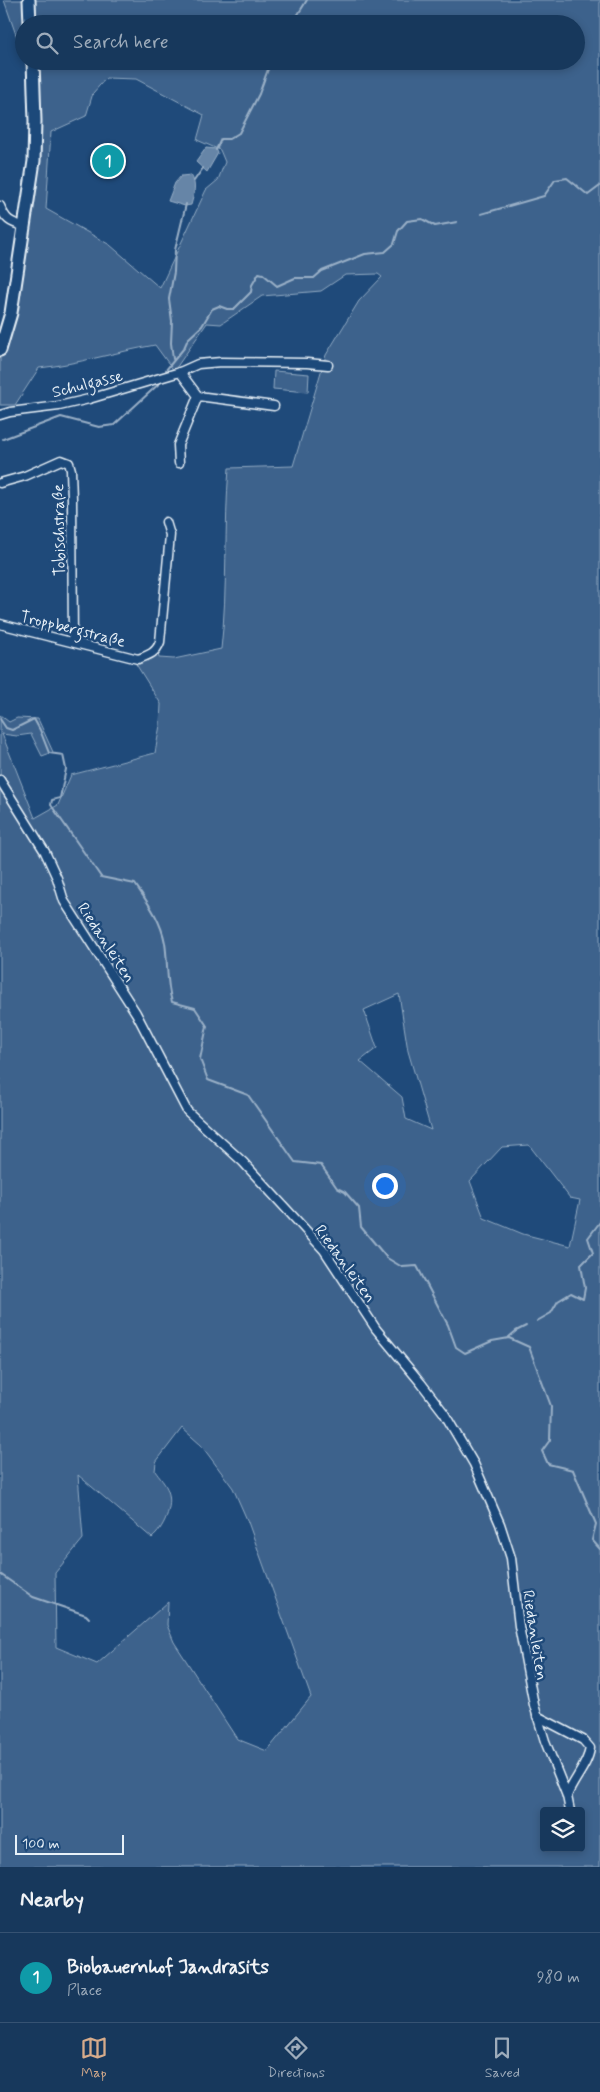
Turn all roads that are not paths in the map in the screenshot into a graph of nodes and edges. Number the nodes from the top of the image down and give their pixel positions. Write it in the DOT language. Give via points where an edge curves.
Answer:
graph roads {
  1 [pos="29,0"];
  2 [pos="30,15"];
  3 [pos="33,70"];
  4 [pos="0,206"];
  5 [pos="24,226"];
  6 [pos="1,346"];
  7 [pos="328,365"];
  8 [pos="180,372"];
  9 [pos="198,396"];
  10 [pos="274,406"];
  11 [pos="0,416"];
  12 [pos="179,463"];
  13 [pos="0,483"];
  14 [pos="166,522"];
  15 [pos="0,624"];
  16 [pos="72,641"];
  17 [pos="0,780"];
  18 [pos="537,1716"];
  19 [pos="567,1796"];
  20 [pos="569,1807"];
  1 -- 2 [label="street"];
  3 -- 5 [label="street" via="34,161"];
  4 -- 5 [label="street" via="5,218"];
  5 -- 6 [label="street" via="11,313"];
  7 -- 8 [label="street, Schulgasse" via="221,362 198,364"];
  8 -- 9 [label="street"];
  8 -- 11 [label="street, Schulgasse" via="89,399"];
  9 -- 10 [label="street"];
  9 -- 12 [label="street" via="178,445"];
  13 -- 16 [label="street, Tobischstraße" via="61,460 69,463"];
  14 -- 16 [label="street, Troppbergstraße" via="170,535 157,649 138,659"];
  15 -- 16 [label="street, Troppbergstraße"];
  17 -- 18 [label="street, Riedanleiten" via="46,852 64,901 136,1013 186,1111 243,1162 324,1250 376,1329 421,1382 465,1448 487,1490 511,1558 519,1626"];
  18 -- 19 [label="street, Riedanleiten"];
  18 -- 19 [label="street" via="583,1740 590,1748"];
  19 -- 20 [label="street, Riedanleiten"];
}
